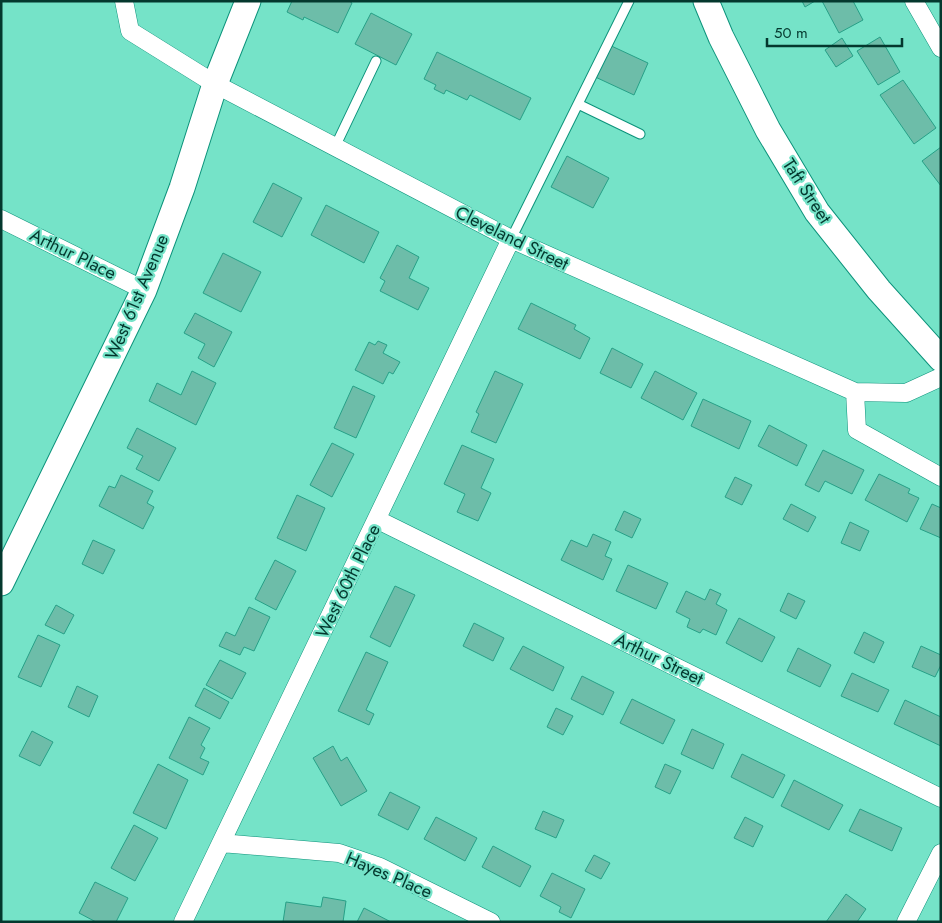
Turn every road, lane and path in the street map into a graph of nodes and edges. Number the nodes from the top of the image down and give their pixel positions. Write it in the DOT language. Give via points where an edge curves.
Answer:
graph roads {
  1 [pos="124,1"];
  2 [pos="248,1"];
  3 [pos="629,1"];
  4 [pos="706,1"];
  5 [pos="914,1"];
  6 [pos="941,48"];
  7 [pos="376,61"];
  8 [pos="215,84"];
  9 [pos="578,104"];
  10 [pos="640,134"];
  11 [pos="335,147"];
  12 [pos="1,219"];
  13 [pos="511,239"];
  14 [pos="144,290"];
  15 [pos="941,359"];
  16 [pos="941,377"];
  17 [pos="855,392"];
  18 [pos="941,477"];
  19 [pos="378,520"];
  20 [pos="1,583"];
  21 [pos="941,798"];
  22 [pos="221,843"];
  23 [pos="941,853"];
  24 [pos="183,922"];
  25 [pos="491,922"];
  26 [pos="906,922"];
  1 -- 8 [label="street, Cleveland Street" via="130,31"];
  2 -- 8 [label="main road, West 61st Avenue"];
  3 -- 9 [label="lane"];
  4 -- 15 [label="main road, Taft Street" via="768,130 817,212 879,290"];
  5 -- 6 [label="street"];
  7 -- 11 [label="lane"];
  8 -- 11 [label="street, Cleveland Street"];
  8 -- 14 [label="main road, West 61st Avenue" via="182,188"];
  9 -- 10 [label="lane"];
  9 -- 13 [label="lane"];
  11 -- 13 [label="street, Cleveland Street"];
  12 -- 14 [label="street, Arthur Place"];
  13 -- 17 [label="street, Cleveland Street"];
  13 -- 19 [label="street, West 60th Place"];
  14 -- 20 [label="main road, West 61st Avenue"];
  16 -- 17 [label="street, Cleveland Street" via="906,393"];
  17 -- 18 [label="street" via="857,430"];
  19 -- 21 [label="street, Arthur Street"];
  19 -- 22 [label="street, West 60th Place"];
  22 -- 24 [label="street, West 60th Place"];
  22 -- 25 [label="street, Hayes Place" via="339,853 380,867"];
  23 -- 26 [label="street"];
}
